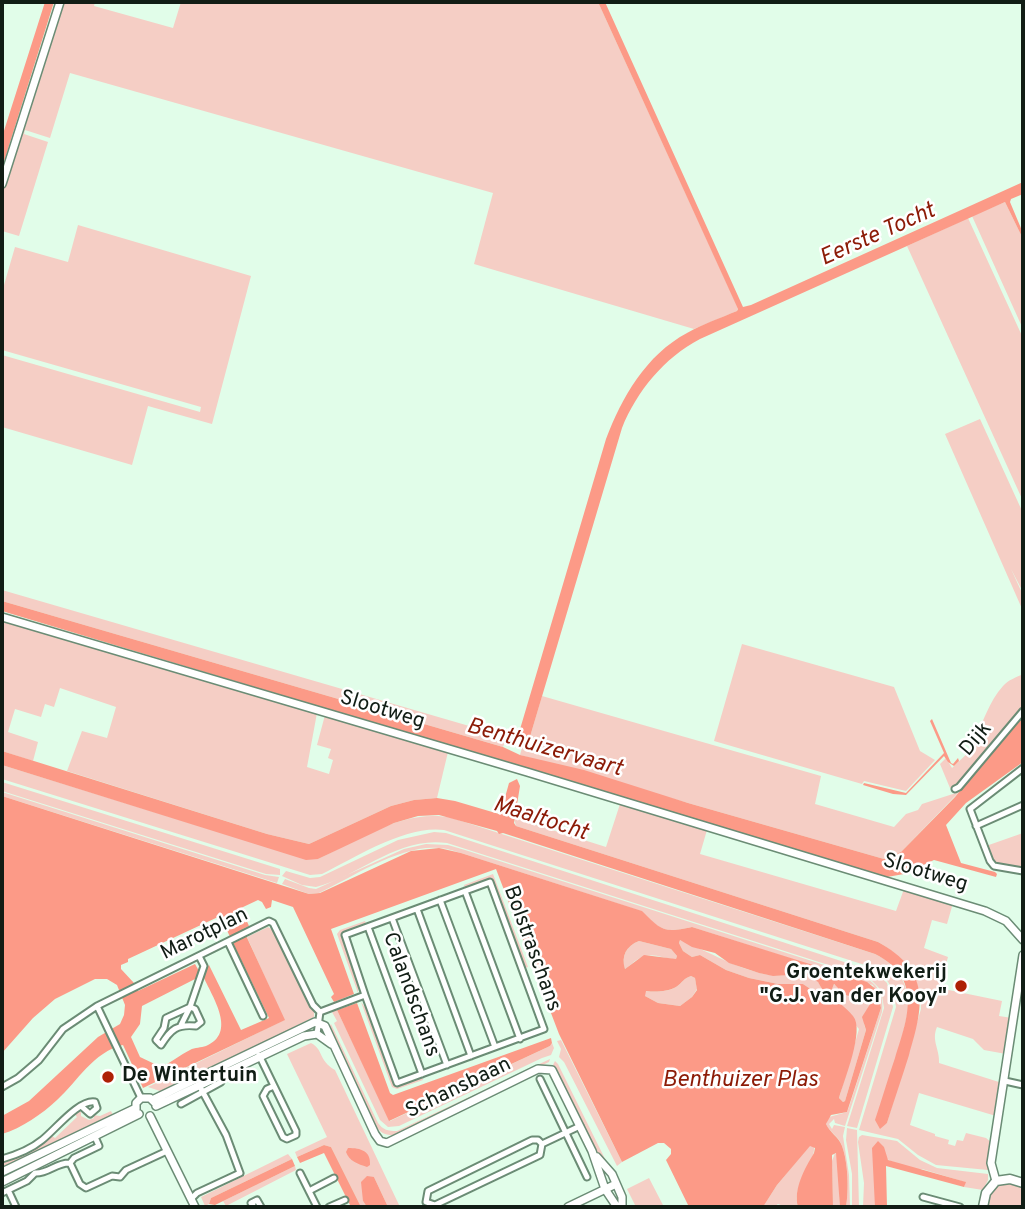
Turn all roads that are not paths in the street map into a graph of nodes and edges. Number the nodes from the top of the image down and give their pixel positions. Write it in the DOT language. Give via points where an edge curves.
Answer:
graph roads {
  1 [pos="60,2"];
  2 [pos="2,184"];
  3 [pos="2,617"];
  4 [pos="1023,711"];
  5 [pos="1023,768"];
  6 [pos="955,789"];
  7 [pos="1023,806"];
  8 [pos="976,825"];
  9 [pos="1023,871"];
  10 [pos="465,891"];
  11 [pos="440,900"];
  12 [pos="417,909"];
  13 [pos="392,918"];
  14 [pos="368,926"];
  15 [pos="1023,940"];
  16 [pos="229,942"];
  17 [pos="1023,955"];
  18 [pos="200,959"];
  19 [pos="365,996"];
  20 [pos="97,1006"];
  21 [pos="190,1007"];
  22 [pos="320,1012"];
  23 [pos="263,1016"];
  24 [pos="319,1022"];
  25 [pos="181,1025"];
  26 [pos="317,1034"];
  27 [pos="520,1039"];
  28 [pos="334,1047"];
  29 [pos="495,1047"];
  30 [pos="256,1049"];
  31 [pos="471,1056"];
  32 [pos="260,1057"];
  33 [pos="447,1065"];
  34 [pos="422,1074"];
  35 [pos="196,1079"];
  36 [pos="540,1079"];
  37 [pos="1005,1081"];
  38 [pos="221,1083"];
  39 [pos="1023,1084"];
  40 [pos="274,1086"];
  41 [pos="2,1087"];
  42 [pos="201,1089"];
  43 [pos="141,1098"];
  44 [pos="154,1103"];
  45 [pos="181,1104"];
  46 [pos="81,1106"];
  47 [pos="137,1111"];
  48 [pos="150,1116"];
  49 [pos="580,1126"];
  50 [pos="566,1133"];
  51 [pos="95,1137"];
  52 [pos="542,1144"];
  53 [pos="167,1151"];
  54 [pos="593,1151"];
  55 [pos="2,1159"];
  56 [pos="70,1163"];
  57 [pos="2,1172"];
  58 [pos="300,1173"];
  59 [pos="587,1177"];
  60 [pos="334,1178"];
  61 [pos="996,1181"];
  62 [pos="2,1182"];
  63 [pos="1023,1183"];
  64 [pos="616,1184"];
  65 [pos="605,1189"];
  66 [pos="309,1191"];
  67 [pos="5,1193"];
  68 [pos="923,1197"];
  69 [pos="191,1199"];
  70 [pos="345,1200"];
  71 [pos="936,1204"];
  72 [pos="16,1207"];
  73 [pos="195,1207"];
  74 [pos="254,1207"];
  75 [pos="261,1207"];
  76 [pos="317,1207"];
  77 [pos="329,1207"];
  78 [pos="568,1207"];
  79 [pos="620,1207"];
  80 [pos="960,1207"];
  81 [pos="983,1207"];
  1 -- 2 [label="street"];
  3 -- 15 [label="street, Slootweg" via="985,911 1006,921"];
  4 -- 6 [label="street, Dijk"];
  5 -- 8 [label="street" via="971,806"];
  7 -- 8 [label="street"];
  8 -- 9 [label="street" via="994,866"];
  10 -- 11 [label="street"];
  10 -- 27 [label="street"];
  10 -- 27 [label="street, Bolstraschans" via="490,882 501,911 544,1029"];
  11 -- 12 [label="street"];
  11 -- 29 [label="street"];
  12 -- 13 [label="street"];
  12 -- 31 [label="street"];
  13 -- 14 [label="street"];
  13 -- 33 [label="street"];
  14 -- 19 [label="street" via="344,938"];
  14 -- 34 [label="street, Calandschans"];
  16 -- 18 [label="street, Marotplan"];
  16 -- 22 [label="street, Marotplan" via="273,923"];
  16 -- 23 [label="street"];
  17 -- 37 [label="street" via="1018,1015"];
  18 -- 20 [label="street, Marotplan"];
  18 -- 21 [label="street" via="204,966"];
  19 -- 22 [label="street"];
  19 -- 34 [label="street, Bolstraschans" via="397,1083"];
  20 -- 41 [label="street, Marotplan" via="62,1029 39,1060"];
  20 -- 43 [label="street"];
  21 -- 25 [label="street"];
  21 -- 25 [label="street" via="201,1022"];
  21 -- 25 [label="street" via="166,1018 167,1030"];
  22 -- 24 [label="street"];
  24 -- 26 [label="street"];
  24 -- 28 [label="street, Schansbaan"];
  24 -- 30 [label="street"];
  26 -- 28 [label="street"];
  26 -- 32 [label="street"];
  27 -- 29 [label="street, Bolstraschans"];
  28 -- 49 [label="street, Schansbaan" via="371,1125 384,1137 399,1137 543,1068 552,1070"];
  29 -- 31 [label="street, Bolstraschans"];
  30 -- 32 [label="street"];
  30 -- 35 [label="street"];
  31 -- 33 [label="street, Bolstraschans"];
  32 -- 40 [label="street"];
  32 -- 42 [label="street"];
  33 -- 34 [label="street, Bolstraschans"];
  35 -- 42 [label="street"];
  35 -- 44 [label="street"];
  36 -- 50 [label="street, Schansbaan"];
  37 -- 39 [label="street"];
  37 -- 61 [label="street" via="991,1163"];
  38 -- 42 [label="street"];
  40 -- 40 [label="street" via="296,1131 287,1139 263,1096"];
  42 -- 44 [label="street"];
  42 -- 45 [label="street"];
  42 -- 69 [label="street" via="240,1173"];
  43 -- 44 [label="street"];
  43 -- 47 [label="street"];
  44 -- 48 [label="street"];
  46 -- 55 [label="street" via="35,1146"];
  47 -- 48 [label="street"];
  47 -- 51 [label="street"];
  47 -- 57 [label="street"];
  48 -- 53 [label="street"];
  49 -- 50 [label="street"];
  49 -- 54 [label="street, Schansbaan"];
  50 -- 52 [label="street"];
  50 -- 59 [label="street, Schansbaan"];
  51 -- 56 [label="street" via="99,1146"];
  51 -- 62 [label="street"];
  52 -- 52 [label="street" via="540,1155 435,1205 426,1202 428,1191 499,1155 532,1140"];
  53 -- 56 [label="street" via="120,1177 86,1188"];
  53 -- 69 [label="street"];
  54 -- 64 [label="street, Schansbaan"];
  54 -- 65 [label="street, Schansbaan"];
  56 -- 67 [label="street" via="35,1173"];
  58 -- 66 [label="street"];
  60 -- 66 [label="street"];
  61 -- 63 [label="main road"];
  61 -- 81 [label="main road" via="986,1193"];
  64 -- 65 [label="street"];
  64 -- 79 [label="street, Schansbaan" via="622,1198"];
  65 -- 78 [label="street"];
  65 -- 79 [label="street, Schansbaan"];
  66 -- 76 [label="street"];
  67 -- 72 [label="street"];
  68 -- 71 [label="street"];
  69 -- 73 [label="street"];
  70 -- 77 [label="street"];
  71 -- 80 [label="street"];
  74 -- 75 [label="street" via="251,1203 257,1200"];
}
